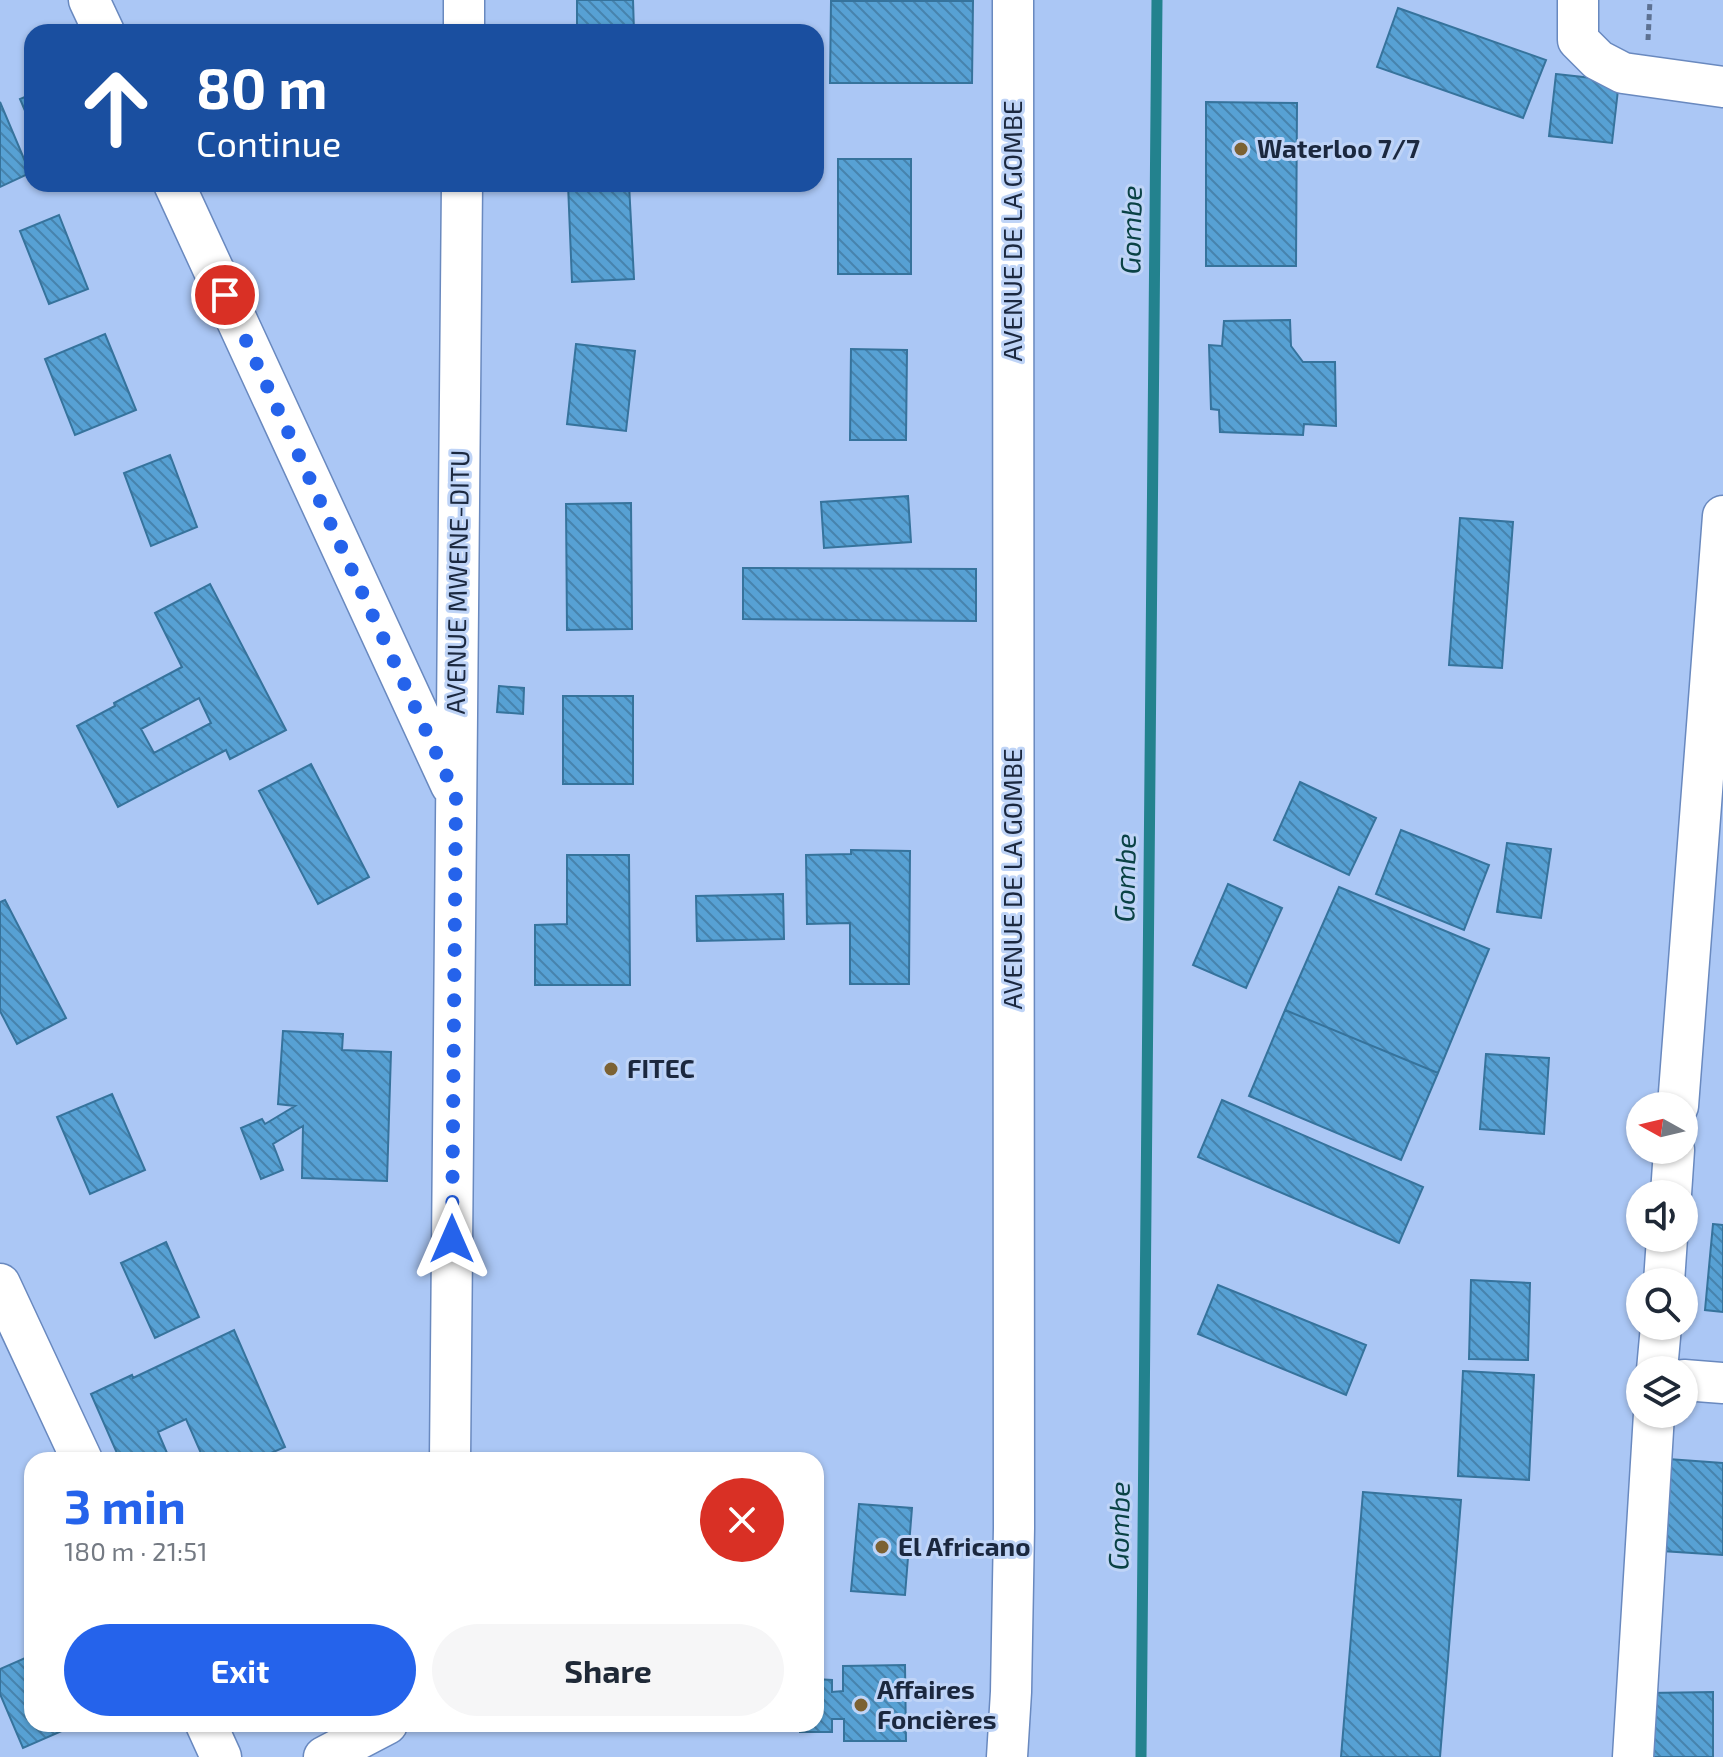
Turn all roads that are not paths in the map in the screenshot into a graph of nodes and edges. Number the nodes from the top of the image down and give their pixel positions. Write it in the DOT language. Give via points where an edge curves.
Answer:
graph roads {
  1 [pos="89,0"];
  2 [pos="464,0"];
  3 [pos="1013,0"];
  4 [pos="1578,0"];
  5 [pos="100,24"];
  6 [pos="464,24"];
  7 [pos="1723,87"];
  8 [pos="178,192"];
  9 [pos="462,192"];
  10 [pos="1723,516"];
  11 [pos="456,796"];
  12 [pos="1679,1092"];
  13 [pos="0,1284"];
  14 [pos="1698,1381"];
  15 [pos="1723,1383"];
  16 [pos="1653,1428"];
  17 [pos="78,1452"];
  18 [pos="450,1452"];
  19 [pos="210,1732"];
  20 [pos="372,1732"];
  21 [pos="221,1757"];
  22 [pos="324,1757"];
  23 [pos="1007,1757"];
  24 [pos="1633,1757"];
  1 -- 5 [label="street"];
  2 -- 6 [label="street"];
  3 -- 23 [label="street, AVENUE DE LA GOMBE" via="1014,1528"];
  4 -- 7 [label="street" via="1578,40 1598,60 1623,73"];
  8 -- 11 [label="street"];
  9 -- 11 [label="street, AVENUE MWENE-DITU"];
  10 -- 12 [label="street"];
  11 -- 18 [label="street, AVENUE MWENE-DITU"];
  13 -- 17 [label="street"];
  14 -- 15 [label="street"];
  16 -- 24 [label="street"];
  19 -- 21 [label="street"];
  20 -- 22 [label="street"];
}
